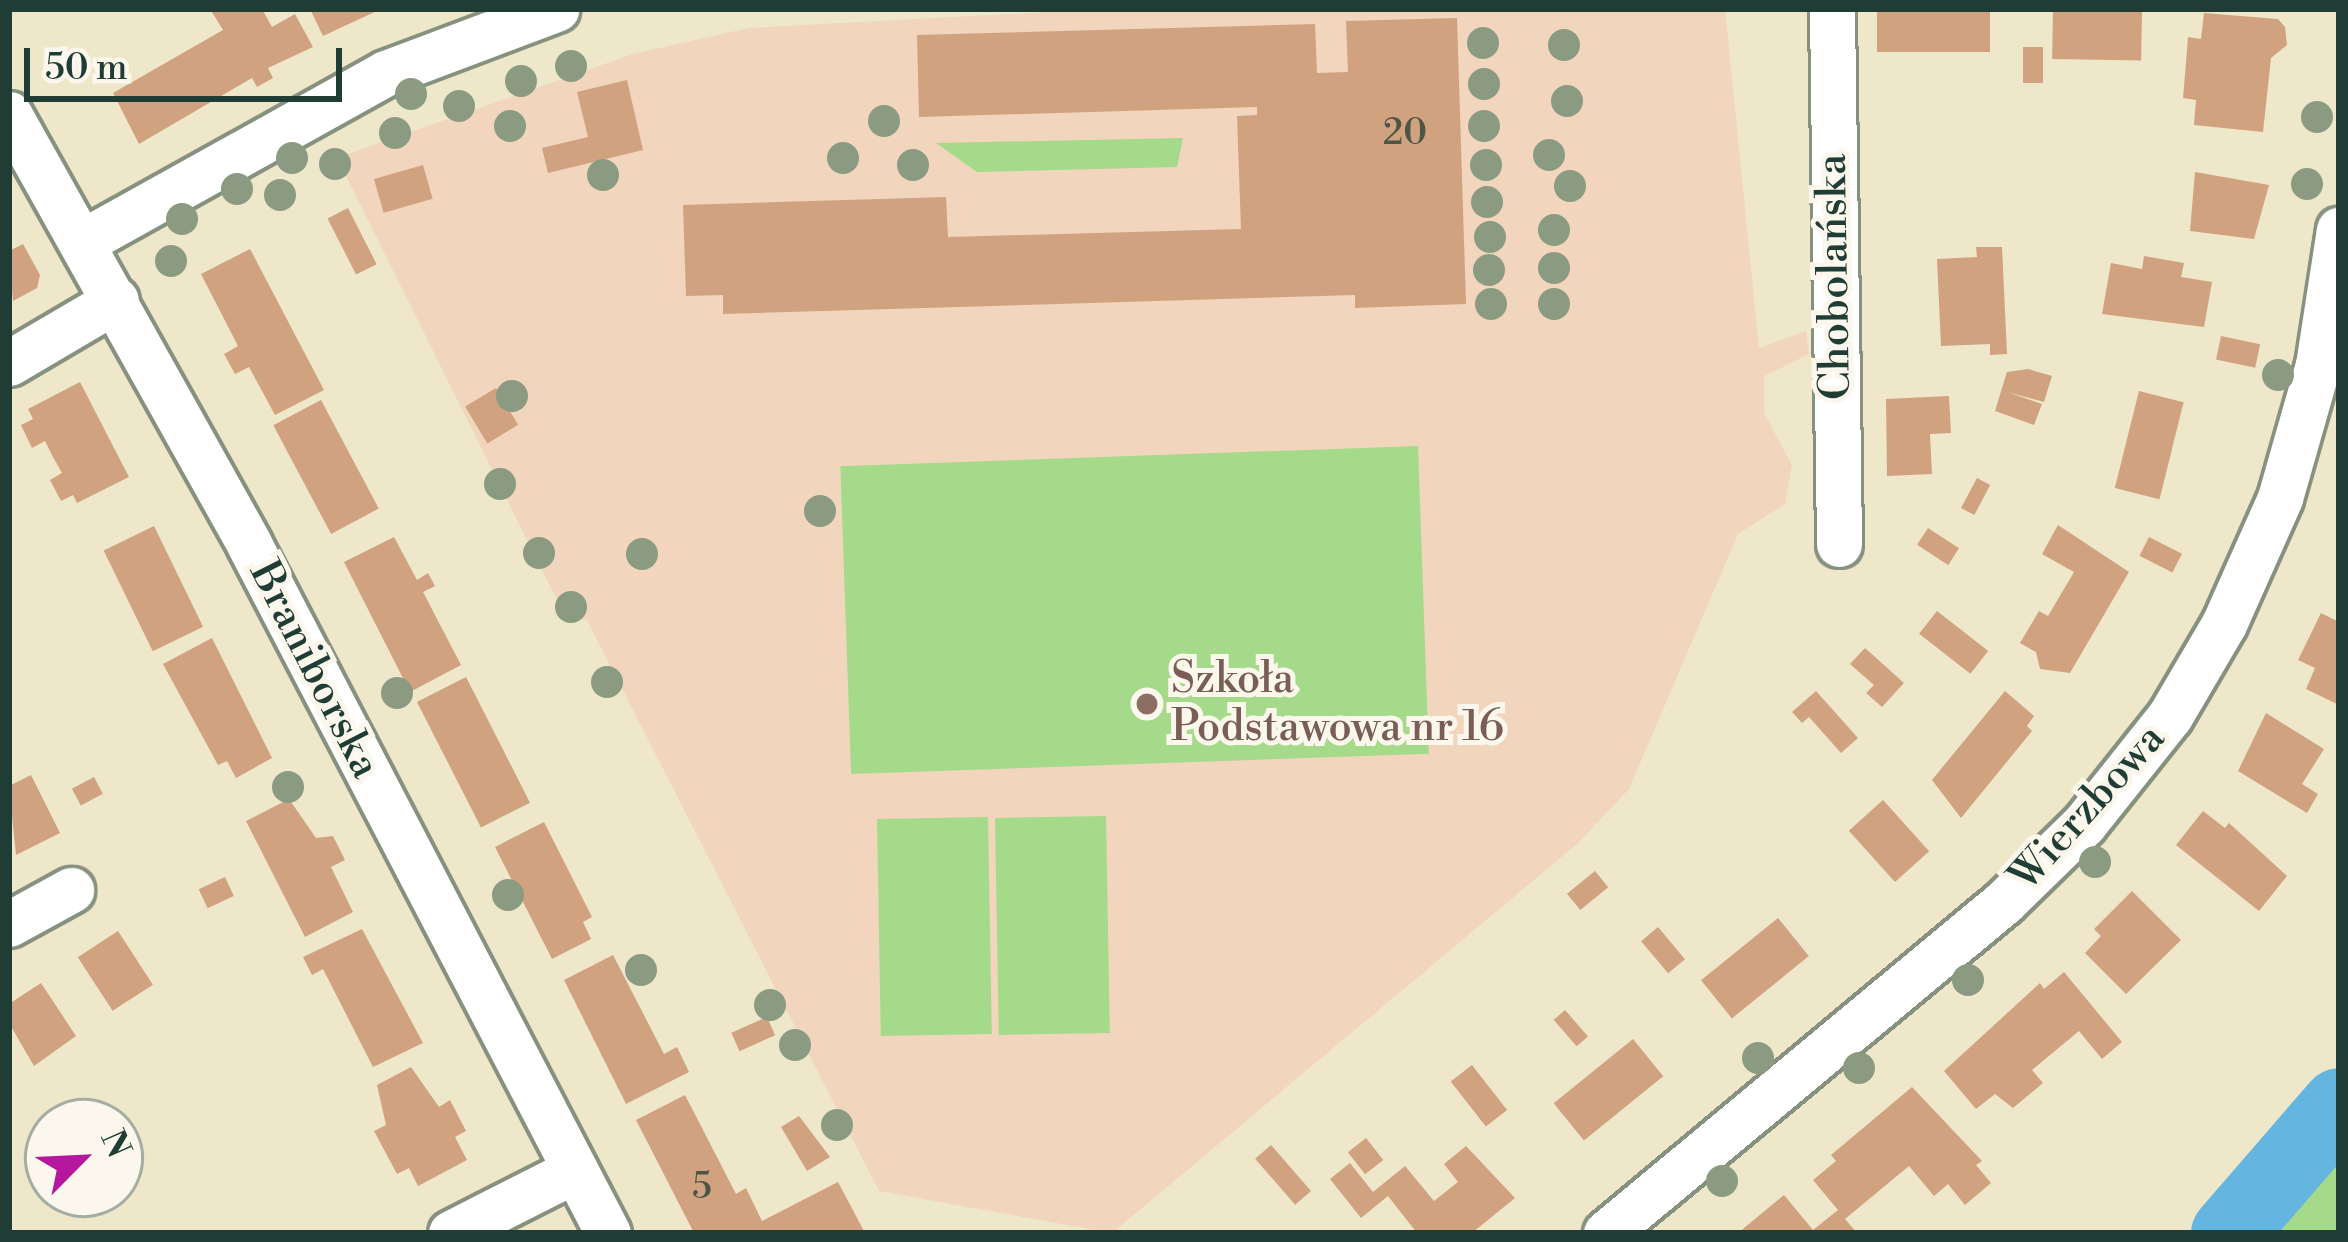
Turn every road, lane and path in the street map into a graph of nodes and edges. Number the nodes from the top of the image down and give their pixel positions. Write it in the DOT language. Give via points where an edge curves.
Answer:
graph roads {
  1 [pos="556,9"];
  2 [pos="1832,9"];
  3 [pos="9,114"];
  4 [pos="2339,230"];
  5 [pos="84,241"];
  6 [pos="116,300"];
  7 [pos="9,362"];
  8 [pos="1839,544"];
  9 [pos="71,890"];
  10 [pos="9,924"];
  11 [pos="575,1170"];
  12 [pos="451,1233"];
  13 [pos="608,1233"];
  14 [pos="1606,1233"];
  1 -- 5 [label="street" via="369,82"];
  2 -- 8 [label="street, Chobolańska"];
  3 -- 5 [label="street, Braniborska"];
  4 -- 14 [label="street, Wierzbowa" via="2318,365 2280,497 2224,624 2170,716 2084,824 2004,902"];
  5 -- 6 [label="street, Braniborska"];
  6 -- 7 [label="street"];
  6 -- 11 [label="street, Braniborska"];
  9 -- 10 [label="street"];
  11 -- 12 [label="street"];
  11 -- 13 [label="street, Braniborska"];
}
